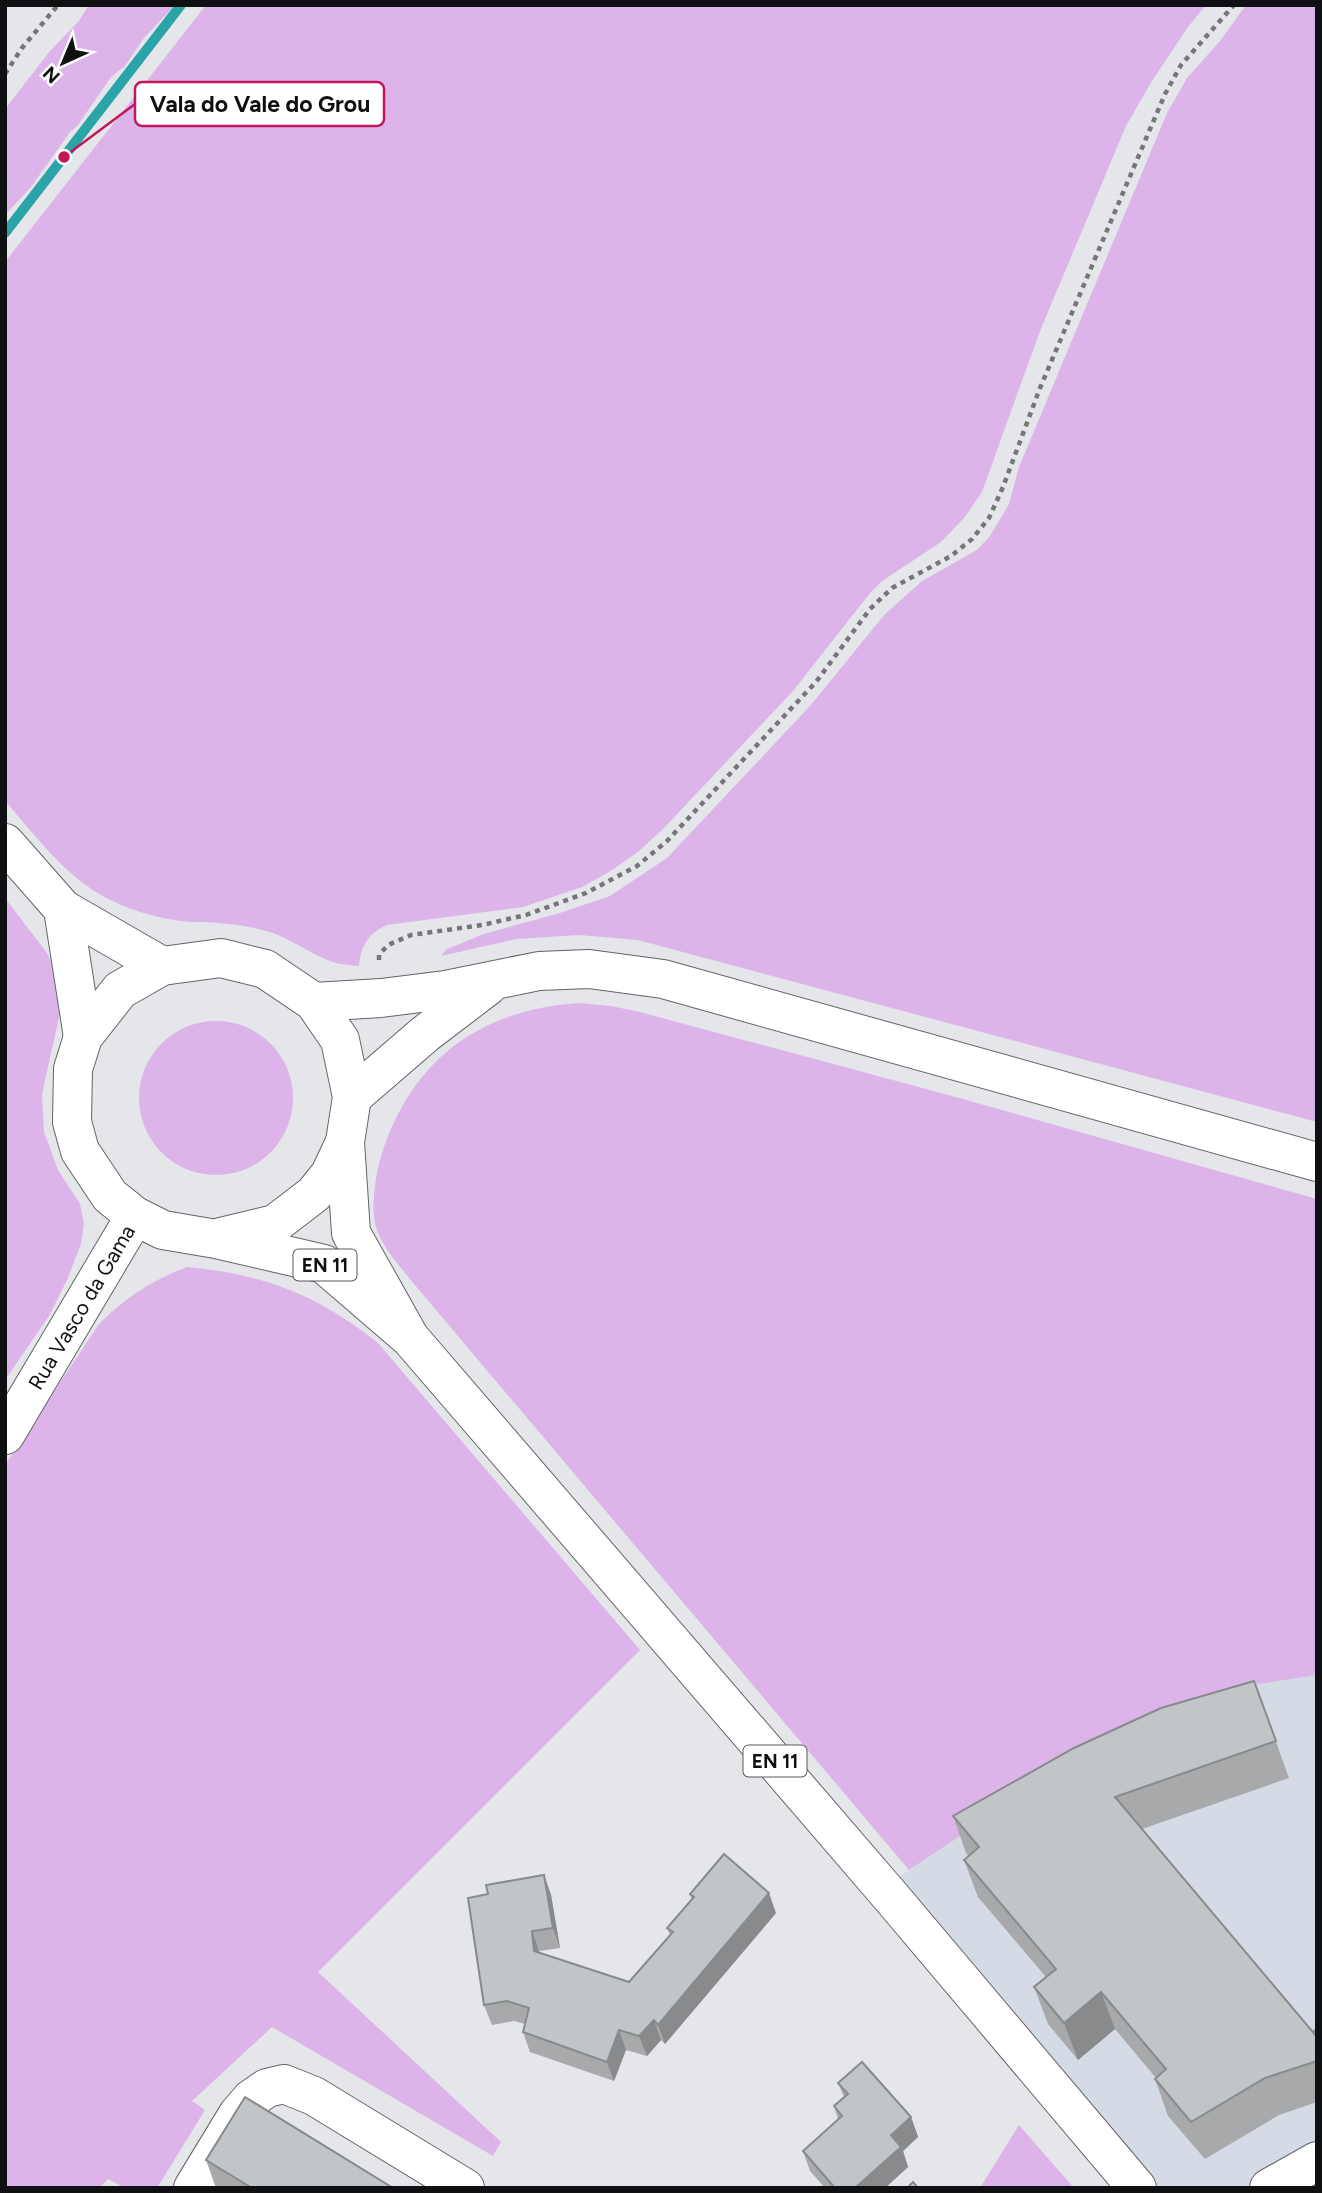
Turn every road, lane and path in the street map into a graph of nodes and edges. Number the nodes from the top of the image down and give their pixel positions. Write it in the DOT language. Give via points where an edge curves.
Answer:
graph roads {
  1 [pos="58,5"];
  2 [pos="1234,5"];
  3 [pos="5,74"];
  4 [pos="5,843"];
  5 [pos="63,909"];
  6 [pos="162,966"];
  7 [pos="492,982"];
  8 [pos="381,998"];
  9 [pos="314,1002"];
  10 [pos="83,1038"];
  11 [pos="352,1097"];
  12 [pos="345,1142"];
  13 [pos="1317,1162"];
  14 [pos="135,1216"];
  15 [pos="216,1239"];
  16 [pos="410,1338"];
  17 [pos="5,1435"];
  18 [pos="1317,2161"];
  19 [pos="193,2188"];
  20 [pos="465,2188"];
  21 [pos="1137,2188"];
  22 [pos="1269,2188"];
  1 -- 3 [label="path"];
  2 -- 8 [label="path" via="1181,65 1165,93 1003,487 989,518 972,538 951,555 892,587 870,609 817,682 667,841 637,866 586,893 526,915 411,935 388,945 379,956"];
  4 -- 5 [label="main road"];
  5 -- 6 [label="main road"];
  5 -- 10 [label="main road"];
  6 -- 9 [label="main road" via="221,958 265,969"];
  6 -- 10 [label="main road" via="120,990"];
  7 -- 8 [label="main road"];
  7 -- 11 [label="main road"];
  7 -- 13 [label="main road" via="539,971 589,969 663,979"];
  8 -- 9 [label="main road"];
  9 -- 11 [label="main road" via="340,1040"];
  10 -- 14 [label="main road" via="73,1069 72,1122 80,1150 110,1196"];
  11 -- 12 [label="main road"];
  12 -- 15 [label="main road" via="330,1174 314,1194 275,1224"];
  12 -- 16 [label="main road, EN 11" via="351,1233"];
  14 -- 15 [label="main road" via="163,1230"];
  14 -- 17 [label="main road, Rua Vasco da Gama"];
  15 -- 16 [label="main road, EN 11" via="324,1264"];
  16 -- 21 [label="main road, EN 11"];
  18 -- 22 [label="main road"];
  19 -- 20 [label="main road" via="251,2099 284,2084 314,2096"];
}
